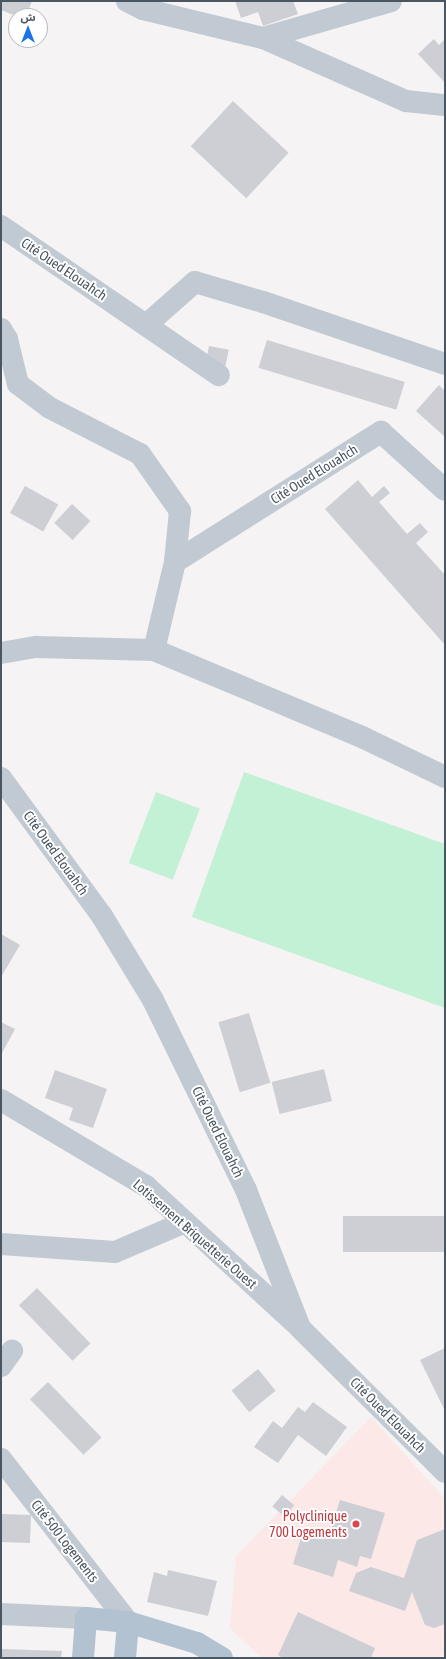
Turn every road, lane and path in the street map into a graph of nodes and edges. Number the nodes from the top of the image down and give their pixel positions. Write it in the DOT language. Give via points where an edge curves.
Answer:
graph roads {
  1 [pos="127,1"];
  2 [pos="391,1"];
  3 [pos="263,38"];
  4 [pos="445,105"];
  5 [pos="1,226"];
  6 [pos="146,325"];
  7 [pos="1,329"];
  8 [pos="445,364"];
  9 [pos="219,375"];
  10 [pos="445,490"];
  11 [pos="175,562"];
  12 [pos="154,650"];
  13 [pos="1,653"];
  14 [pos="445,777"];
  15 [pos="1,778"];
  16 [pos="1,1100"];
  17 [pos="185,1222"];
  18 [pos="1,1244"];
  19 [pos="300,1328"];
  20 [pos="1,1459"];
  21 [pos="445,1472"];
  22 [pos="1,1614"];
  23 [pos="86,1618"];
  24 [pos="128,1622"];
  25 [pos="83,1658"];
  26 [pos="125,1658"];
  27 [pos="222,1658"];
  1 -- 3 [label="street" via="143,9"];
  2 -- 3 [label="street"];
  3 -- 4 [label="street" via="406,101"];
  5 -- 6 [label="street, Cité Oued Elouahch"];
  6 -- 8 [label="street" via="195,282 263,302"];
  6 -- 9 [label="street, Cité Oued Elouahch"];
  7 -- 11 [label="street" via="7,339 18,384 50,408 140,454 180,511"];
  10 -- 11 [label="street, Cité Oued Elouahch" via="381,432"];
  11 -- 12 [label="street"];
  12 -- 13 [label="street" via="36,647"];
  12 -- 14 [label="street" via="364,738"];
  15 -- 19 [label="street, Cité Oued Elouahch" via="102,916 153,1000 246,1190"];
  16 -- 17 [label="street, Lotissement Briquetterie Ouest" via="146,1186"];
  17 -- 18 [label="street" via="115,1252"];
  17 -- 19 [label="street, Lotissement Briquetterie Ouest"];
  19 -- 21 [label="street, Cité Oued Elouahch"];
  20 -- 24 [label="street, Cité 500 Logements"];
  22 -- 23 [label="street"];
  23 -- 24 [label="main road"];
  23 -- 25 [label="main road"];
  24 -- 26 [label="main road"];
  24 -- 27 [label="main road" via="197,1643"];
}
